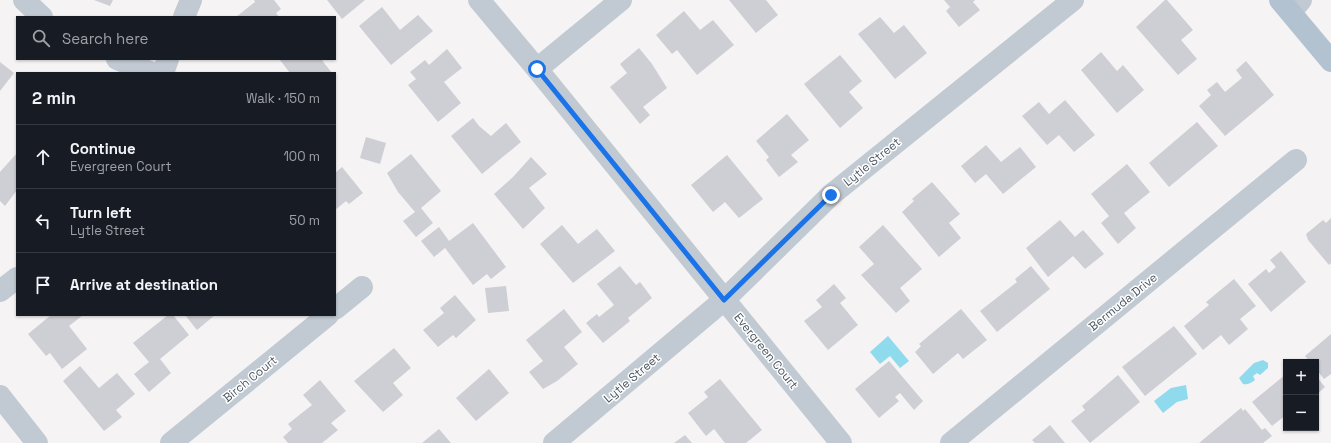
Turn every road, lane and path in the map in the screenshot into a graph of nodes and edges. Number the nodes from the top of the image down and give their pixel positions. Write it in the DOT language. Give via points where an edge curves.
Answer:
graph roads {
  1 [pos="24,0"];
  2 [pos="191,0"];
  3 [pos="479,0"];
  4 [pos="621,0"];
  5 [pos="1073,0"];
  6 [pos="1290,4"];
  7 [pos="41,16"];
  8 [pos="184,16"];
  9 [pos="120,60"];
  10 [pos="168,60"];
  11 [pos="1331,61"];
  12 [pos="537,69"];
  13 [pos="150,72"];
  14 [pos="163,72"];
  15 [pos="1296,160"];
  16 [pos="16,279"];
  17 [pos="362,287"];
  18 [pos="0,291"];
  19 [pos="724,300"];
  20 [pos="336,308"];
  21 [pos="327,316"];
  22 [pos="0,396"];
  23 [pos="37,443"];
  24 [pos="171,443"];
  25 [pos="554,443"];
  26 [pos="841,443"];
  27 [pos="951,443"];
  1 -- 7 [label="street"];
  2 -- 8 [label="street"];
  3 -- 12 [label="street, Evergreen Court"];
  4 -- 12 [label="street"];
  5 -- 19 [label="street, Lytle Street" via="831,195"];
  6 -- 11 [label="main road"];
  9 -- 13 [label="street"];
  10 -- 14 [label="street"];
  12 -- 19 [label="street, Evergreen Court"];
  15 -- 27 [label="street, Bermuda Drive"];
  16 -- 18 [label="street"];
  17 -- 20 [label="street"];
  19 -- 25 [label="street, Lytle Street"];
  19 -- 26 [label="street, Evergreen Court"];
  21 -- 24 [label="street, Birch Court"];
  22 -- 23 [label="street"];
}
